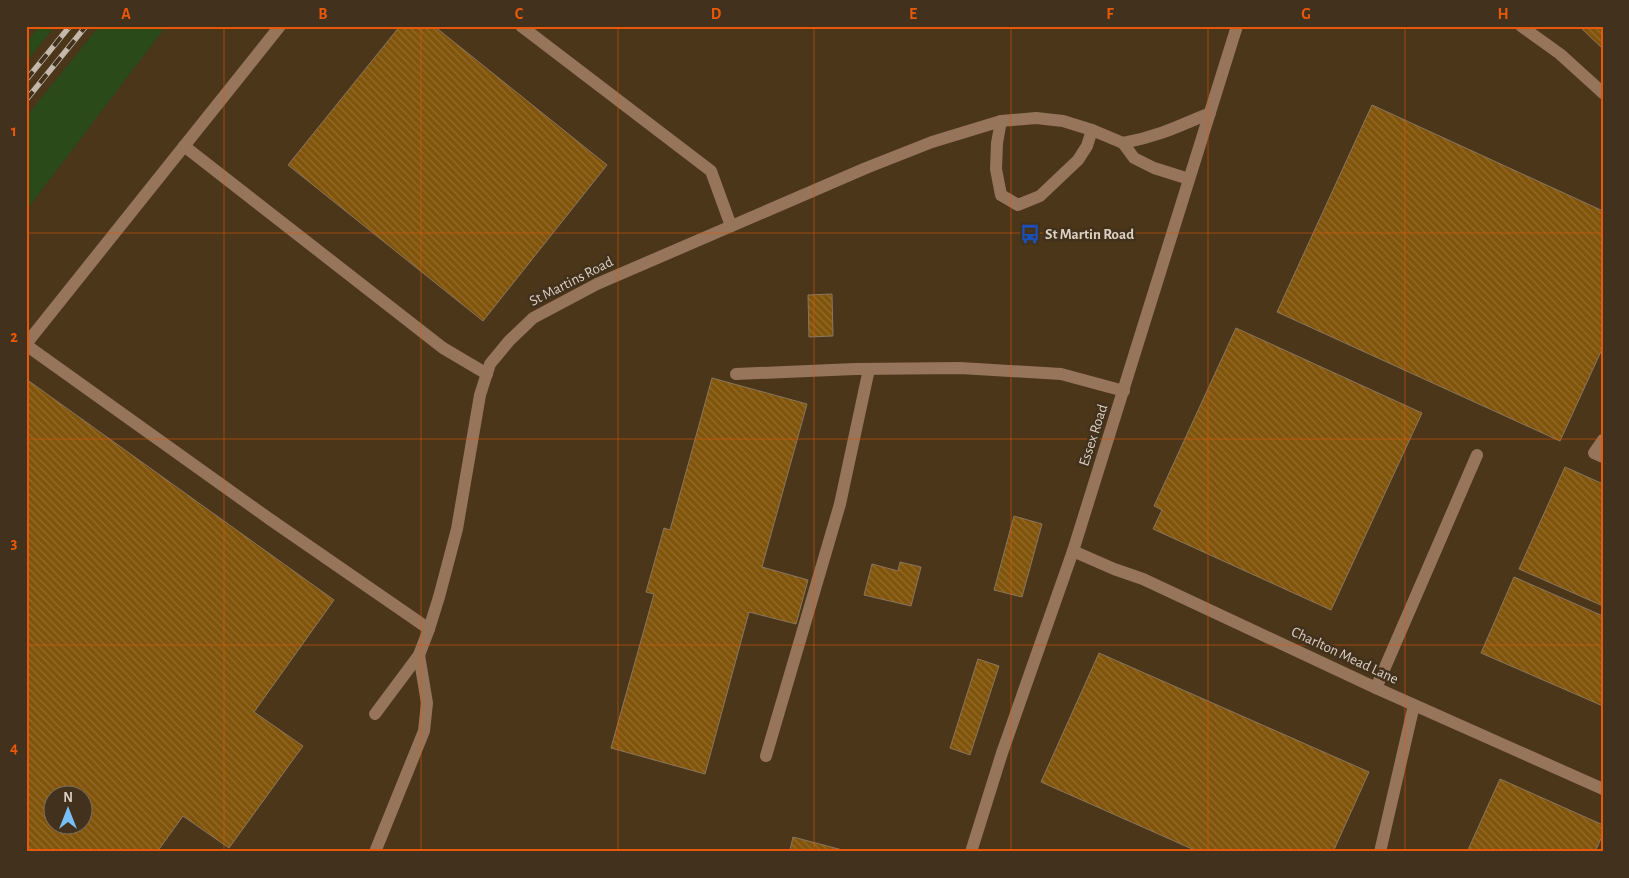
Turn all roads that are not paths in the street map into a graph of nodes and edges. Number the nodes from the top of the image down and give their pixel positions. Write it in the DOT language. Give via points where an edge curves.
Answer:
graph roads {
  1 [pos="280,26"];
  2 [pos="521,26"];
  3 [pos="1237,26"];
  4 [pos="1521,26"];
  5 [pos="1603,93"];
  6 [pos="1210,112"];
  7 [pos="1001,121"];
  8 [pos="1092,130"];
  9 [pos="1122,143"];
  10 [pos="184,146"];
  11 [pos="1189,178"];
  12 [pos="731,226"];
  13 [pos="26,344"];
  14 [pos="869,369"];
  15 [pos="486,374"];
  16 [pos="736,374"];
  17 [pos="1124,391"];
  18 [pos="1603,440"];
  19 [pos="1477,455"];
  20 [pos="1599,455"];
  21 [pos="1073,551"];
  22 [pos="429,629"];
  23 [pos="419,655"];
  24 [pos="1376,688"];
  25 [pos="1414,705"];
  26 [pos="375,714"];
  27 [pos="766,756"];
  28 [pos="1603,789"];
  29 [pos="376,852"];
  30 [pos="971,852"];
  31 [pos="1380,852"];
  1 -- 10 [label="street"];
  2 -- 12 [label="street" via="711,170"];
  3 -- 6 [label="street, Essex Road"];
  4 -- 5 [label="street" via="1560,54"];
  6 -- 9 [label="street" via="1164,134"];
  6 -- 11 [label="street, Essex Road"];
  7 -- 8 [label="street" via="1036,118 1062,121"];
  7 -- 8 [label="street" via="996,169 1001,195 1018,205 1040,196 1078,160"];
  7 -- 12 [label="street, St Martins Road" via="932,142"];
  8 -- 9 [label="street"];
  9 -- 11 [label="street" via="1134,158 1154,168"];
  10 -- 13 [label="street"];
  10 -- 15 [label="street" via="443,348"];
  11 -- 17 [label="street, Essex Road"];
  12 -- 15 [label="street, St Martins Road" via="597,284 534,318 504,347"];
  13 -- 22 [label="street"];
  14 -- 16 [label="street"];
  14 -- 17 [label="street" via="960,368 1061,374"];
  14 -- 27 [label="street" via="840,504"];
  15 -- 22 [label="street, St Martins Road" via="457,529"];
  17 -- 21 [label="street, Essex Road"];
  18 -- 20 [label="street"];
  19 -- 24 [label="street"];
  21 -- 24 [label="street, Charlton Mead Lane" via="1143,578"];
  21 -- 30 [label="street, Essex Road"];
  22 -- 23 [label="street, St Martins Road"];
  23 -- 26 [label="street, St Martins Road"];
  23 -- 29 [label="street" via="427,703 424,731"];
  24 -- 25 [label="street, Charlton Mead Lane"];
  25 -- 28 [label="street, Charlton Mead Lane"];
  25 -- 31 [label="street"];
}
